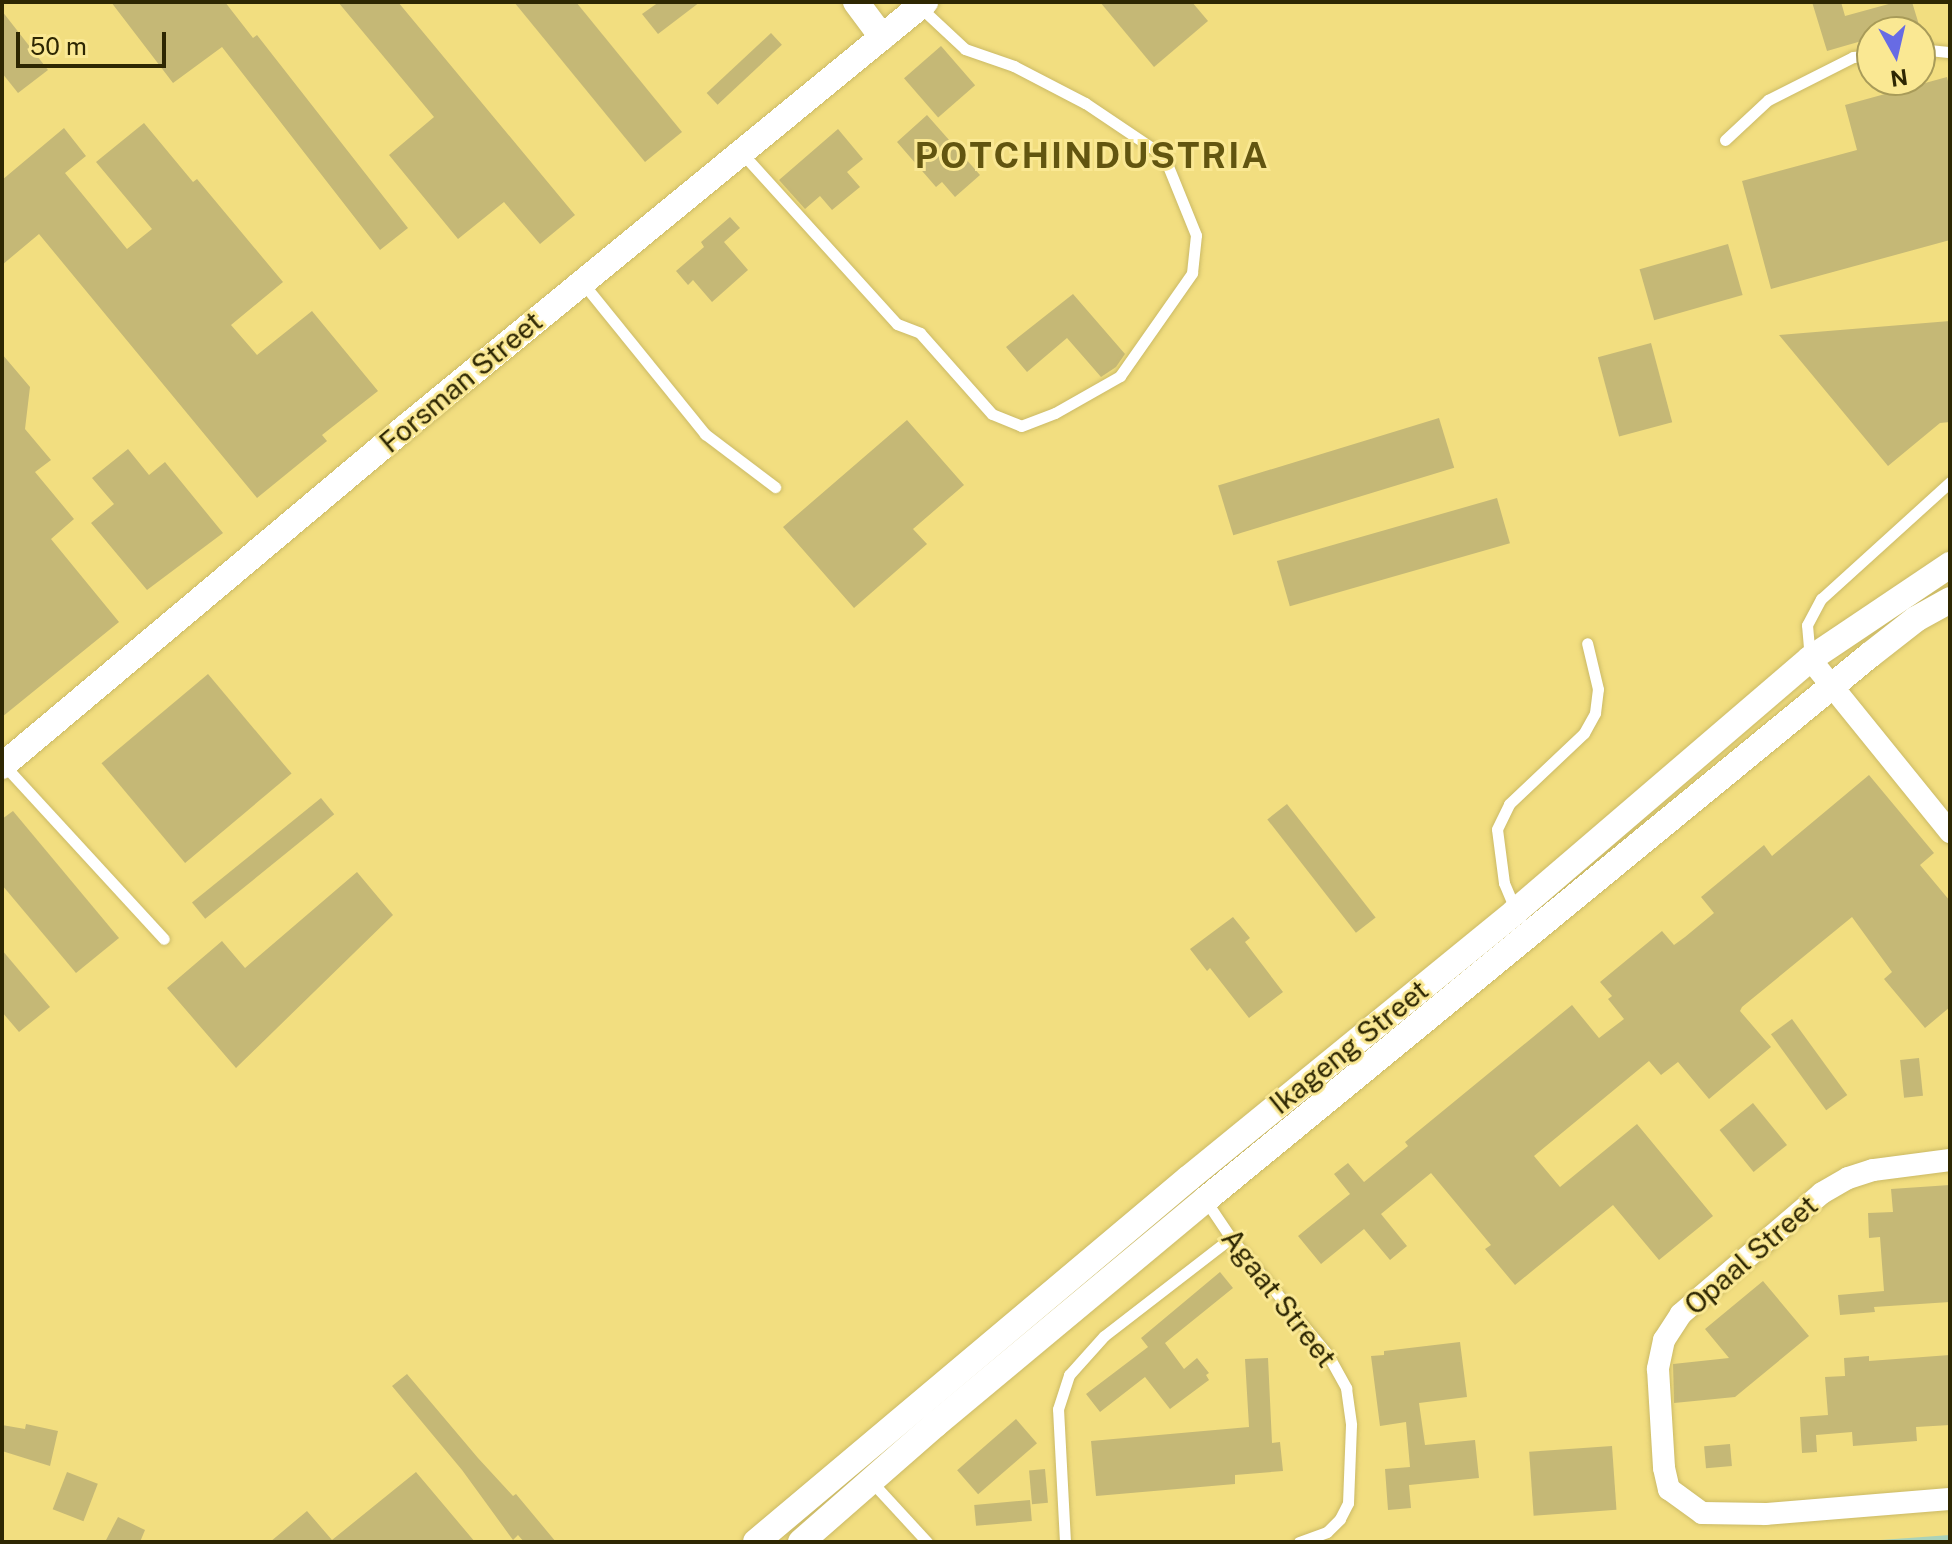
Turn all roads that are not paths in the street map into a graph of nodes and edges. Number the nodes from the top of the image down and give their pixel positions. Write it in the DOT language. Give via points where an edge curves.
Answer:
graph roads {
  1 [pos="856,2"];
  2 [pos="922,4"];
  3 [pos="882,37"];
  4 [pos="1856,57"];
  5 [pos="1725,140"];
  6 [pos="741,152"];
  7 [pos="582,282"];
  8 [pos="1950,482"];
  9 [pos="775,487"];
  10 [pos="1950,565"];
  11 [pos="1950,600"];
  12 [pos="1587,643"];
  13 [pos="1810,659"];
  14 [pos="1832,687"];
  15 [pos="3,765"];
  16 [pos="1950,832"];
  17 [pos="1600,839"];
  18 [pos="1619,861"];
  19 [pos="1516,911"];
  20 [pos="1534,931"];
  21 [pos="164,939"];
  22 [pos="1950,1160"];
  23 [pos="1189,1178"];
  24 [pos="1205,1200"];
  25 [pos="1231,1238"];
  26 [pos="852,1459"];
  27 [pos="872,1483"];
  28 [pos="1950,1499"];
  29 [pos="756,1542"];
  30 [pos="801,1542"];
  31 [pos="927,1542"];
  32 [pos="1065,1542"];
  33 [pos="1299,1542"];
  1 -- 3 [label="street"];
  2 -- 3 [label="street, Forsman Street"];
  2 -- 6 [label="lane" via="965,49 1014,66 1085,103 1164,156 1196,235 1192,273 1120,376 1021,426 992,414 920,333 897,324"];
  3 -- 6 [label="street, Forsman Street"];
  4 -- 5 [label="lane" via="1768,100"];
  6 -- 7 [label="street, Forsman Street"];
  7 -- 9 [label="lane" via="705,434"];
  7 -- 15 [label="street, Forsman Street"];
  8 -- 13 [label="lane" via="1821,599 1807,625"];
  10 -- 13 [label="street, Ikageng Street"];
  11 -- 14 [label="street, Ikageng Street" via="1916,619"];
  12 -- 19 [label="lane" via="1598,689 1595,713 1584,733 1509,804 1497,829 1504,883"];
  13 -- 14 [label="street"];
  13 -- 17 [label="street, Ikageng Street"];
  14 -- 16 [label="street"];
  14 -- 18 [label="street, Ikageng Street"];
  15 -- 21 [label="lane"];
  17 -- 18 [label="street"];
  17 -- 19 [label="street, Ikageng Street"];
  18 -- 20 [label="street, Ikageng Street"];
  19 -- 20 [label="lane"];
  19 -- 23 [label="street, Ikageng Street"];
  20 -- 24 [label="street, Ikageng Street"];
  22 -- 28 [label="street, Opaal Street" via="1873,1170 1822,1193 1681,1314 1664,1340 1658,1369 1669,1489 1702,1513 1766,1514"];
  23 -- 24 [label="lane, Agaat Street"];
  23 -- 26 [label="street, Ikageng Street"];
  24 -- 25 [label="lane, Agaat Street"];
  24 -- 27 [label="street, Ikageng Street"];
  25 -- 32 [label="lane" via="1104,1336 1069,1375 1058,1409"];
  25 -- 33 [label="lane, Agaat Street" via="1328,1355 1346,1388 1351,1425 1348,1503 1327,1532"];
  26 -- 27 [label="lane"];
  26 -- 29 [label="street, Ikageng Street"];
  27 -- 30 [label="street, Ikageng Street"];
  27 -- 31 [label="lane"];
}
